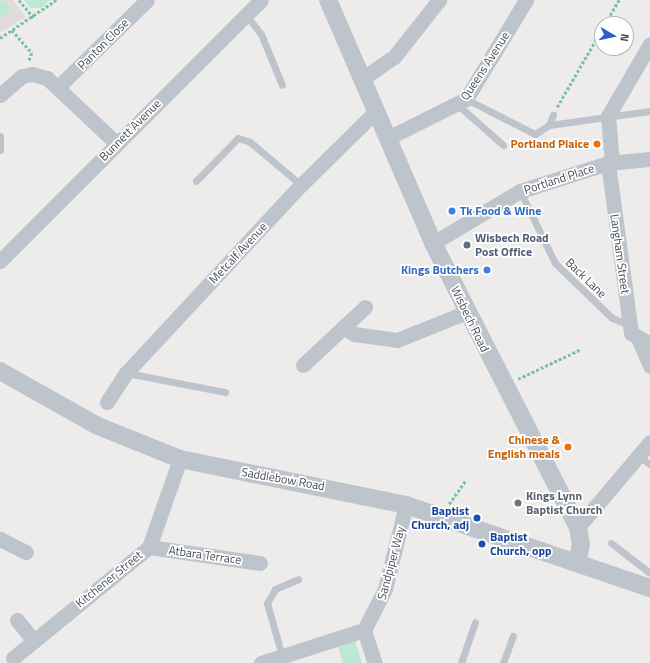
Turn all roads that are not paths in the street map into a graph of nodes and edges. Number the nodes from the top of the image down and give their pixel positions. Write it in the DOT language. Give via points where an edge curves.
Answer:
graph roads {
  1 [pos="147,0"];
  2 [pos="261,0"];
  3 [pos="328,0"];
  4 [pos="439,0"];
  5 [pos="526,0"];
  6 [pos="246,15"];
  7 [pos="650,44"];
  8 [pos="362,78"];
  9 [pos="282,85"];
  10 [pos="58,88"];
  11 [pos="0,95"];
  12 [pos="463,103"];
  13 [pos="376,111"];
  14 [pos="650,111"];
  15 [pos="553,115"];
  16 [pos="608,116"];
  17 [pos="549,125"];
  18 [pos="0,136"];
  19 [pos="388,138"];
  20 [pos="116,142"];
  21 [pos="503,144"];
  22 [pos="0,150"];
  23 [pos="650,159"];
  24 [pos="610,163"];
  25 [pos="196,181"];
  26 [pos="301,185"];
  27 [pos="520,192"];
  28 [pos="433,243"];
  29 [pos="0,261"];
  30 [pos="365,307"];
  31 [pos="467,312"];
  32 [pos="629,325"];
  33 [pos="343,327"];
  34 [pos="645,342"];
  35 [pos="303,365"];
  36 [pos="650,366"];
  37 [pos="0,371"];
  38 [pos="126,373"];
  39 [pos="225,392"];
  40 [pos="106,402"];
  41 [pos="650,442"];
  42 [pos="180,459"];
  43 [pos="644,460"];
  44 [pos="406,504"];
  45 [pos="578,527"];
  46 [pos="0,540"];
  47 [pos="611,543"];
  48 [pos="149,547"];
  49 [pos="26,552"];
  50 [pos="577,562"];
  51 [pos="260,563"];
  52 [pos="650,573"];
  53 [pos="298,579"];
  54 [pos="650,588"];
  55 [pos="17,620"];
  56 [pos="475,622"];
  57 [pos="364,630"];
  58 [pos="513,636"];
  59 [pos="34,641"];
  60 [pos="282,656"];
  61 [pos="13,658"];
  62 [pos="262,663"];
  63 [pos="375,663"];
  64 [pos="461,663"];
  65 [pos="503,663"];
  1 -- 10 [label="street, Panton Close"];
  2 -- 6 [label="street, Bunnett Avenue"];
  3 -- 8 [label="street, Wisbech Road"];
  4 -- 8 [label="street" via="394,57"];
  5 -- 12 [label="street, Queens Avenue"];
  6 -- 9 [label="lane" via="261,34"];
  6 -- 20 [label="street, Bunnett Avenue"];
  7 -- 16 [label="street"];
  8 -- 13 [label="street, Wisbech Road"];
  10 -- 11 [label="street" via="47,78 32,74 22,76"];
  10 -- 20 [label="street"];
  12 -- 17 [label="lane" via="535,134"];
  12 -- 19 [label="street, Queens Avenue"];
  12 -- 21 [label="lane"];
  13 -- 19 [label="street, Wisbech Road"];
  13 -- 26 [label="street, Metcalf Avenue"];
  14 -- 16 [label="lane"];
  15 -- 17 [label="lane"];
  16 -- 17 [label="lane"];
  16 -- 24 [label="street, Langham Street"];
  18 -- 22 [label="lane"];
  19 -- 28 [label="street, Wisbech Road"];
  20 -- 29 [label="street, Bunnett Avenue"];
  23 -- 24 [label="street, Portland Place"];
  24 -- 27 [label="street, Portland Place"];
  24 -- 32 [label="street, Langham Street"];
  25 -- 26 [label="lane" via="238,138 250,142"];
  26 -- 38 [label="street, Metcalf Avenue"];
  27 -- 28 [label="street, Portland Place"];
  27 -- 32 [label="lane, Back Lane" via="555,263 612,318"];
  28 -- 31 [label="street, Wisbech Road"];
  30 -- 33 [label="street"];
  31 -- 33 [label="street" via="397,340 354,334"];
  31 -- 45 [label="street, Wisbech Road"];
  32 -- 34 [label="street, Langham Street" via="631,333"];
  33 -- 35 [label="street"];
  34 -- 36 [label="street, Langham Street"];
  37 -- 42 [label="street, Saddlebow Road" via="98,426"];
  38 -- 39 [label="lane"];
  38 -- 40 [label="street, Metcalf Avenue"];
  41 -- 43 [label="street"];
  42 -- 44 [label="street, Saddlebow Road"];
  42 -- 48 [label="street, Kitchener Street"];
  43 -- 45 [label="street"];
  44 -- 50 [label="street, Saddlebow Road"];
  44 -- 57 [label="street, Sandpiper Way" via="385,590"];
  45 -- 50 [label="street, Wisbech Road" via="582,545"];
  46 -- 49 [label="street"];
  47 -- 52 [label="lane"];
  48 -- 51 [label="street, Atbara Terrace"];
  48 -- 59 [label="street, Kitchener Street"];
  50 -- 54 [label="street"];
  53 -- 60 [label="lane" via="275,589 267,604"];
  55 -- 59 [label="street"];
  56 -- 64 [label="lane"];
  57 -- 60 [label="street"];
  57 -- 63 [label="street"];
  58 -- 65 [label="lane"];
  59 -- 61 [label="street, Kitchener Street"];
  60 -- 62 [label="street"];
}
